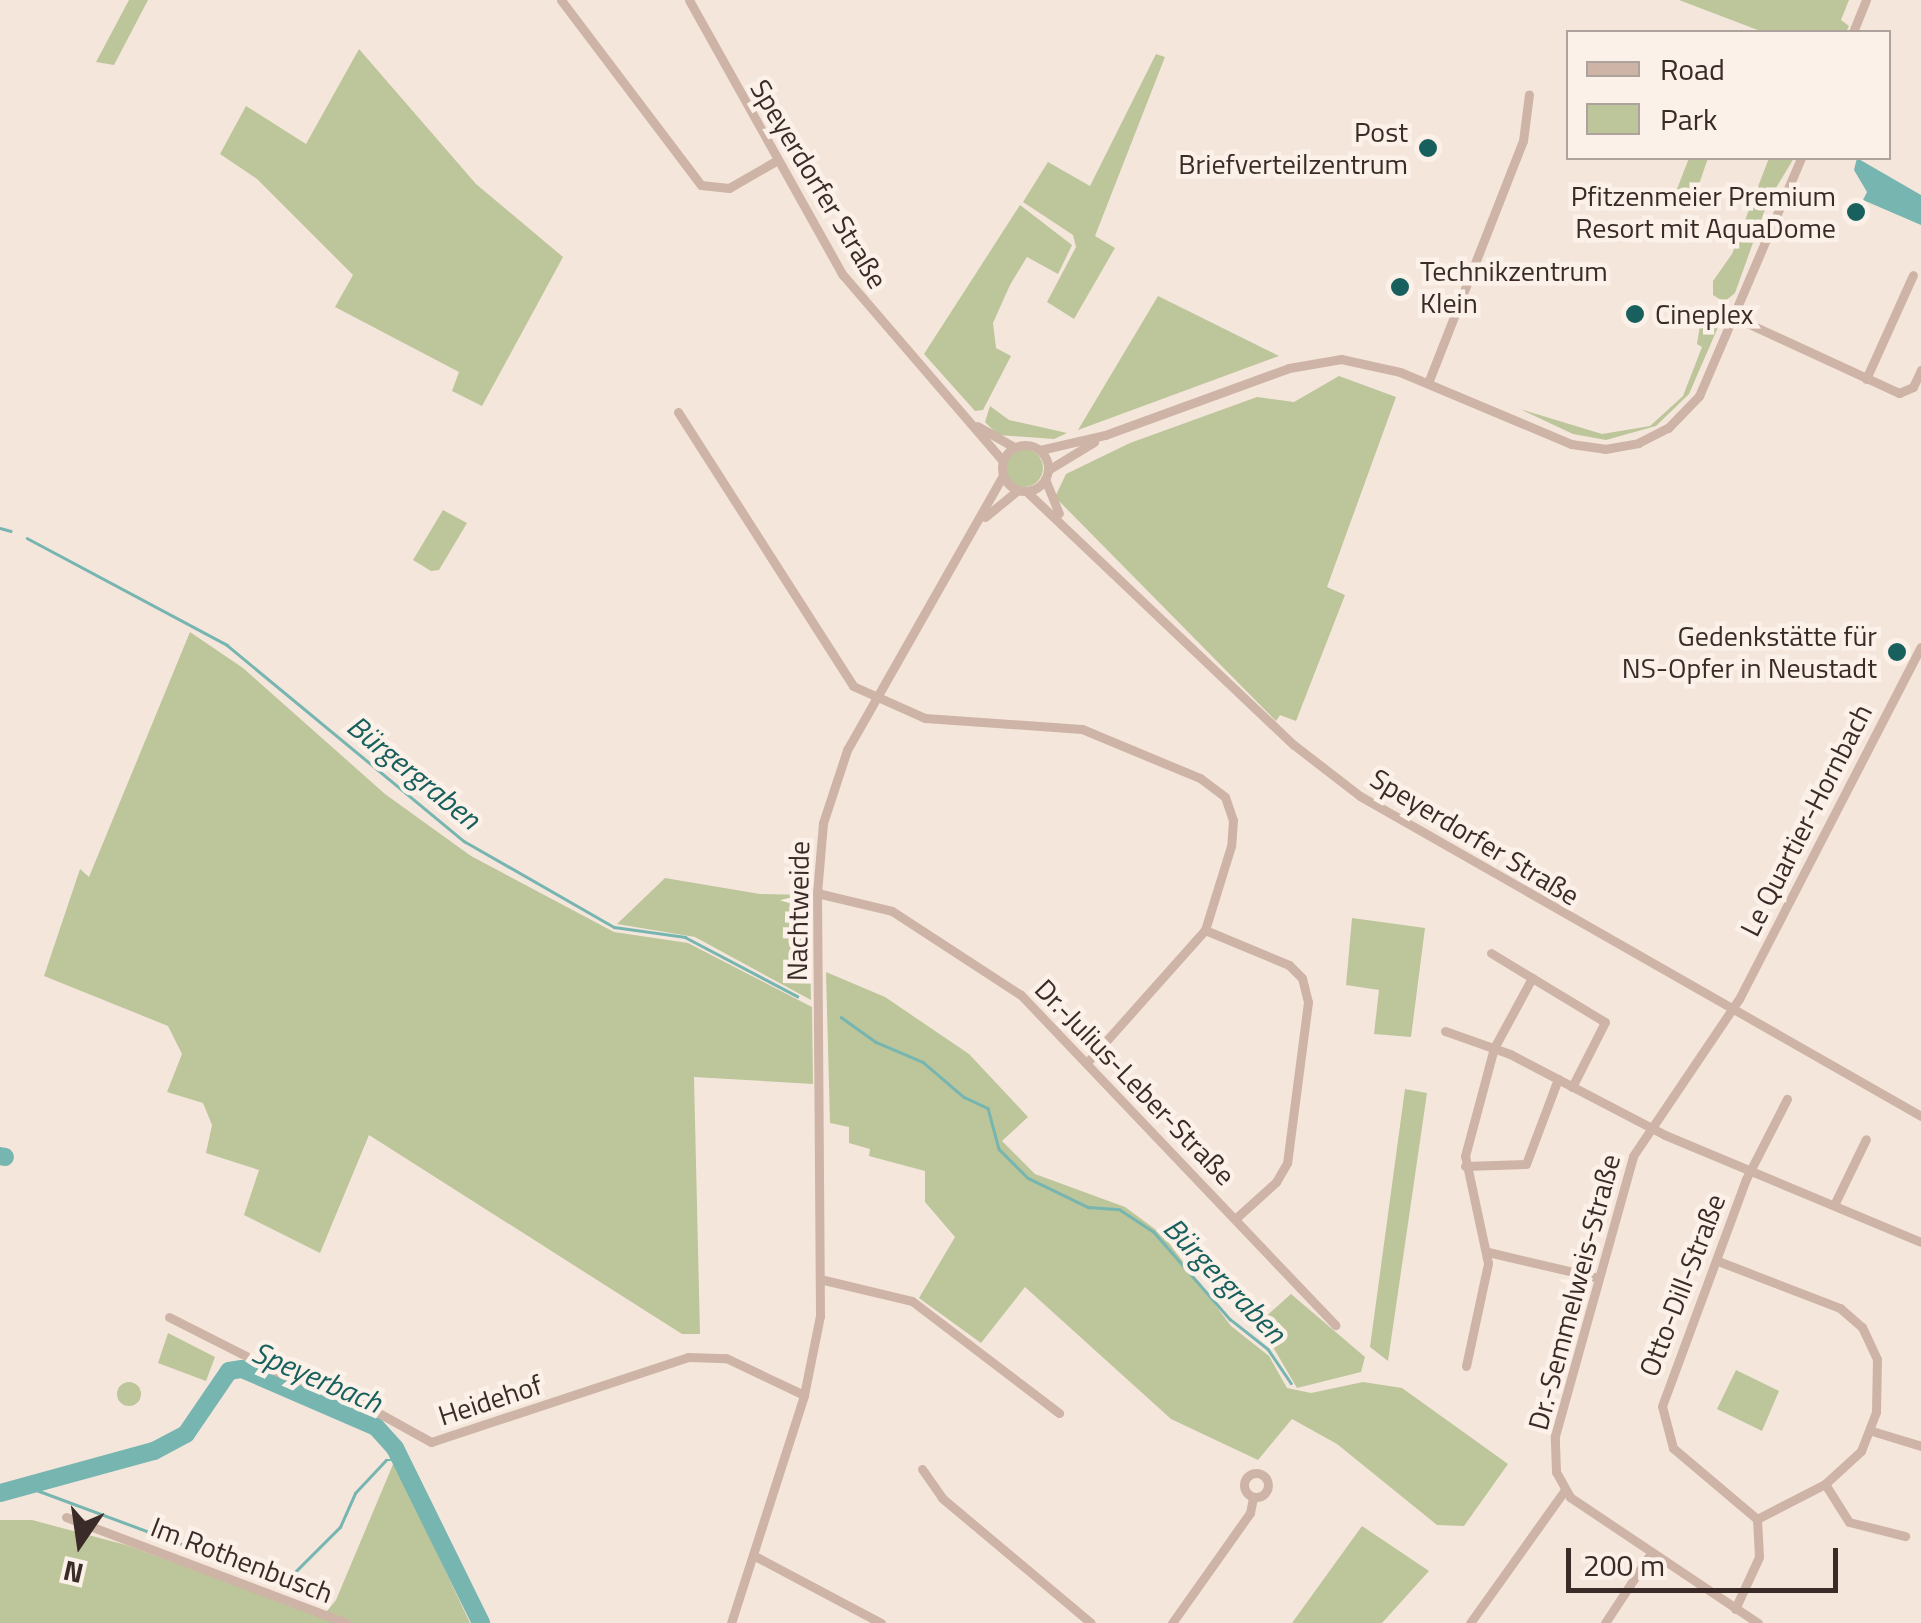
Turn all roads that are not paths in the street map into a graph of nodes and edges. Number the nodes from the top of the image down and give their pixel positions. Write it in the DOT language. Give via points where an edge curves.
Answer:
graph roads {
  1 [pos="561,0"];
  2 [pos="689,0"];
  3 [pos="1866,0"];
  4 [pos="1853,30"];
  5 [pos="1528,94"];
  6 [pos="1800,160"];
  7 [pos="774,162"];
  8 [pos="1912,275"];
  9 [pos="1734,318"];
  10 [pos="1921,370"];
  11 [pos="1866,378"];
  12 [pos="1428,383"];
  13 [pos="678,412"];
  14 [pos="970,422"];
  15 [pos="1105,436"];
  16 [pos="1014,447"];
  17 [pos="1040,450"];
  18 [pos="1003,460"];
  19 [pos="1003,475"];
  20 [pos="1047,475"];
  21 [pos="1022,490"];
  22 [pos="1062,520"];
  23 [pos="979,522"];
  24 [pos="1921,647"];
  25 [pos="876,699"];
  26 [pos="816,893"];
  27 [pos="1206,930"];
  28 [pos="1491,953"];
  29 [pos="1532,978"];
  30 [pos="1730,1012"];
  31 [pos="1445,1031"];
  32 [pos="1494,1048"];
  33 [pos="1089,1060"];
  34 [pos="1558,1079"];
  35 [pos="1572,1086"];
  36 [pos="1787,1098"];
  37 [pos="1921,1116"];
  38 [pos="1647,1128"];
  39 [pos="1866,1140"];
  40 [pos="1465,1166"];
  41 [pos="1750,1170"];
  42 [pos="1834,1205"];
  43 [pos="1235,1220"];
  44 [pos="1921,1241"];
  45 [pos="1488,1252"];
  46 [pos="1718,1261"];
  47 [pos="1595,1277"];
  48 [pos="824,1280"];
  49 [pos="169,1317"];
  50 [pos="1335,1325"];
  51 [pos="1466,1366"];
  52 [pos="804,1396"];
  53 [pos="1059,1413"];
  54 [pos="1872,1431"];
  55 [pos="1921,1446"];
  56 [pos="922,1469"];
  57 [pos="1825,1484"];
  58 [pos="1564,1491"];
  59 [pos="1253,1497"];
  60 [pos="66,1517"];
  61 [pos="1757,1518"];
  62 [pos="1906,1536"];
  63 [pos="1651,1554"];
  64 [pos="753,1555"];
  65 [pos="1735,1608"];
  66 [pos="346,1623"];
  67 [pos="731,1623"];
  68 [pos="881,1623"];
  69 [pos="1091,1623"];
  70 [pos="1172,1623"];
  71 [pos="1470,1623"];
  72 [pos="1605,1623"];
  73 [pos="1758,1623"];
  1 -- 7 [label="street" via="701,185 729,188"];
  2 -- 7 [label="street, Speyerdorfer Straße"];
  3 -- 4 [label="street"];
  5 -- 12 [label="street" via="1523,142"];
  6 -- 9 [label="street"];
  7 -- 14 [label="street, Speyerdorfer Straße" via="860,298"];
  8 -- 11 [label="street"];
  9 -- 11 [label="street"];
  9 -- 12 [label="street" via="1692,405 1668,428 1628,446 1571,444"];
  10 -- 11 [label="street" via="1907,392"];
  12 -- 15 [label="street" via="1368,362 1315,362"];
  13 -- 25 [label="street" via="837,670"];
  14 -- 16 [label="street, Speyerdorfer Straße"];
  14 -- 18 [label="street, Speyerdorfer Straße"];
  15 -- 17 [label="street"];
  15 -- 20 [label="street"];
  16 -- 17 [label="street"];
  16 -- 18 [label="street"];
  17 -- 20 [label="street"];
  18 -- 19 [label="street"];
  19 -- 21 [label="street"];
  19 -- 23 [label="street, Nachtweide"];
  20 -- 21 [label="street"];
  20 -- 22 [label="street, Speyerdorfer Straße"];
  21 -- 22 [label="street, Speyerdorfer Straße"];
  21 -- 23 [label="street, Nachtweide"];
  22 -- 30 [label="street, Speyerdorfer Straße" via="1332,775 1427,838"];
  23 -- 25 [label="street, Nachtweide"];
  24 -- 30 [label="street, Le Quartier-Hornbach"];
  25 -- 26 [label="street, Nachtweide" via="836,775"];
  25 -- 27 [label="street" via="925,718 1082,730 1216,788 1230,807 1232,834"];
  26 -- 33 [label="street, Dr.-Julius-Leber-Straße" via="872,903 937,935 1021,995"];
  26 -- 48 [label="street, Nachtweide"];
  27 -- 33 [label="street"];
  27 -- 43 [label="street" via="1289,965 1302,978 1308,1002 1287,1162 1276,1182"];
  28 -- 29 [label="street"];
  29 -- 32 [label="street"];
  29 -- 35 [label="street" via="1605,1022"];
  30 -- 37 [label="street, Speyerdorfer Straße"];
  30 -- 38 [label="street, Dr.-Semmelweis-Straße"];
  31 -- 32 [label="street"];
  32 -- 34 [label="street"];
  32 -- 40 [label="street"];
  33 -- 43 [label="street, Dr.-Julius-Leber-Straße"];
  34 -- 35 [label="street"];
  34 -- 40 [label="street" via="1526,1164"];
  35 -- 38 [label="street"];
  36 -- 41 [label="street, Otto-Dill-Straße"];
  38 -- 41 [label="street"];
  38 -- 47 [label="street, Dr.-Semmelweis-Straße" via="1620,1187"];
  39 -- 42 [label="street"];
  40 -- 45 [label="street"];
  41 -- 42 [label="street"];
  41 -- 46 [label="street, Otto-Dill-Straße"];
  42 -- 44 [label="street"];
  43 -- 50 [label="street, Dr.-Julius-Leber-Straße"];
  45 -- 47 [label="street"];
  45 -- 51 [label="street"];
  46 -- 54 [label="street" via="1832,1304 1862,1327 1879,1370"];
  46 -- 61 [label="street, Otto-Dill-Straße" via="1667,1385 1662,1425 1673,1448"];
  47 -- 58 [label="street, Dr.-Semmelweis-Straße" via="1554,1436"];
  48 -- 52 [label="street, Nachtweide"];
  48 -- 53 [label="street" via="912,1301"];
  49 -- 52 [label="street, Heidehof" via="282,1374 348,1396 432,1442 688,1357 726,1358"];
  52 -- 64 [label="street, Nachtweide"];
  54 -- 55 [label="street"];
  54 -- 57 [label="street" via="1854,1460"];
  56 -- 69 [label="street" via="942,1498"];
  57 -- 61 [label="street"];
  57 -- 62 [label="street" via="1849,1522"];
  58 -- 63 [label="street"];
  58 -- 71 [label="street"];
  59 -- 70 [label="street" via="1250,1513"];
  60 -- 66 [label="street, Im Rothenbusch"];
  61 -- 65 [label="street" via="1759,1558"];
  63 -- 65 [label="street"];
  63 -- 72 [label="street"];
  64 -- 67 [label="street, Nachtweide"];
  64 -- 68 [label="street"];
  65 -- 73 [label="street"];
}
